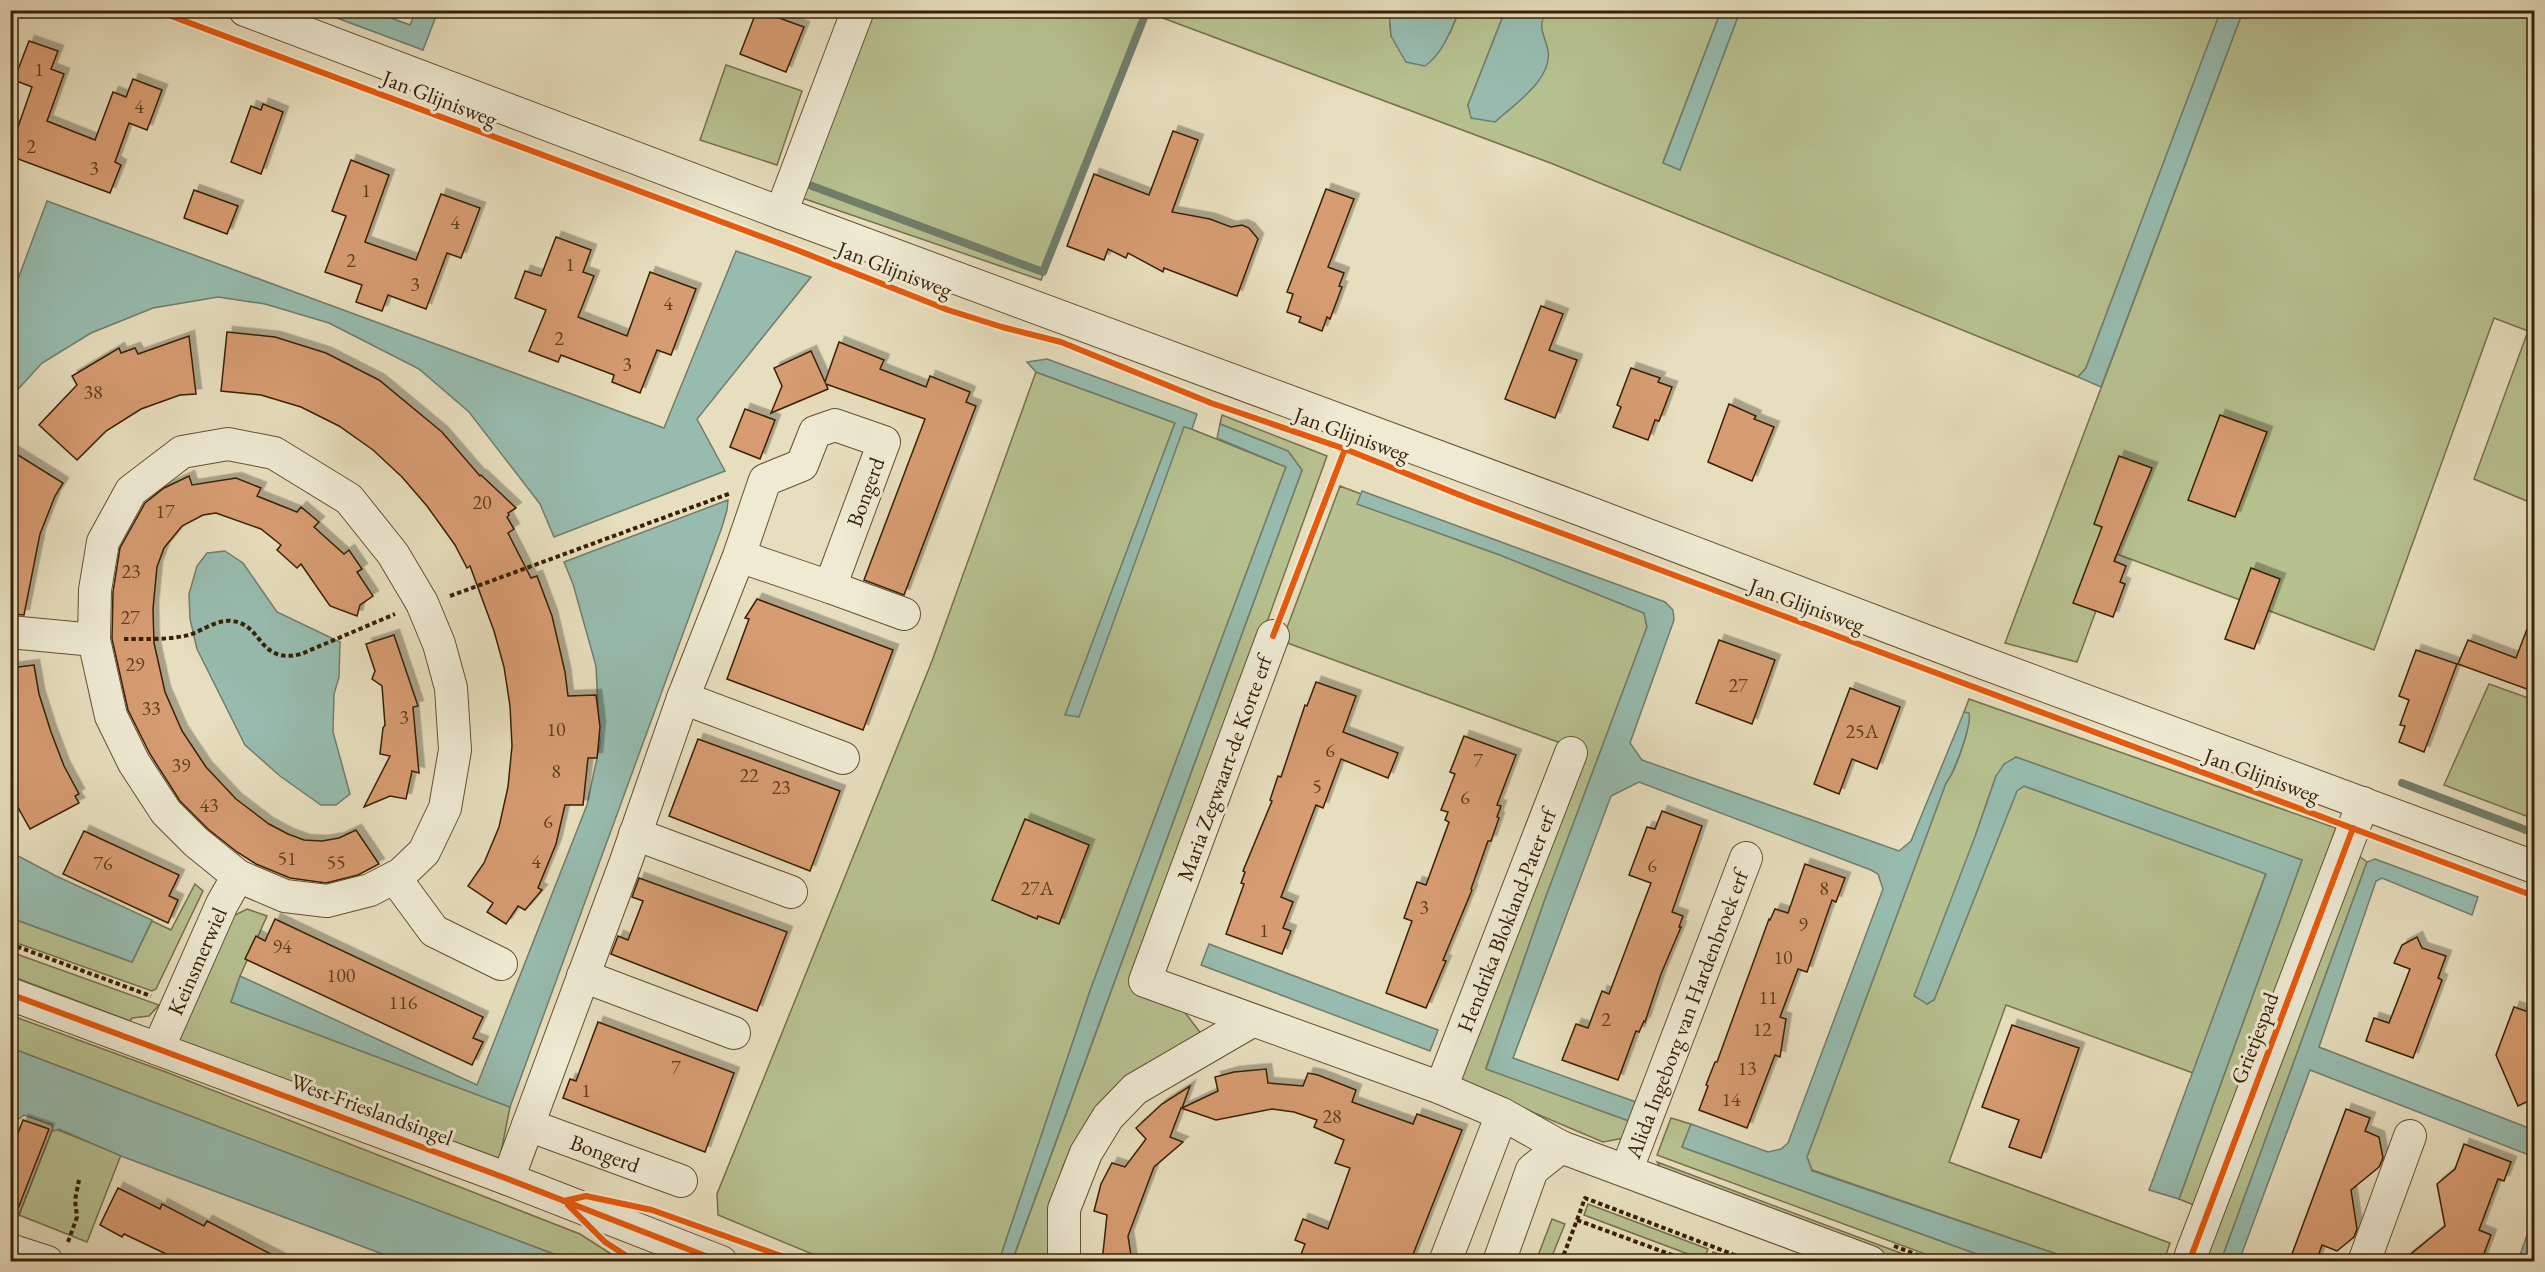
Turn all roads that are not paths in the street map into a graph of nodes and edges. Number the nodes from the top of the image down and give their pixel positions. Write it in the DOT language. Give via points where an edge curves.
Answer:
graph roads {
  1 [pos="858,10"];
  2 [pos="257,13"];
  3 [pos="781,213"];
  4 [pos="739,556"];
  5 [pos="830,587"];
  6 [pos="904,614"];
  7 [pos="10,632"];
  8 [pos="1273,636"];
  9 [pos="94,640"];
  10 [pos="683,698"];
  11 [pos="1571,753"];
  12 [pos="843,758"];
  13 [pos="2363,803"];
  14 [pos="635,834"];
  15 [pos="1746,858"];
  16 [pos="2535,867"];
  17 [pos="238,876"];
  18 [pos="395,878"];
  19 [pos="791,892"];
  20 [pos="501,964"];
  21 [pos="583,976"];
  22 [pos="10,994"];
  23 [pos="1252,1021"];
  24 [pos="734,1033"];
  25 [pos="158,1049"];
  26 [pos="1441,1088"];
  27 [pos="1502,1114"];
  28 [pos="528,1125"];
  29 [pos="2410,1136"];
  30 [pos="1561,1147"];
  31 [pos="1627,1170"];
  32 [pos="508,1179"];
  33 [pos="681,1181"];
  34 [pos="10,1250"];
  35 [pos="2192,1255"];
  36 [pos="46,1261"];
  37 [pos="721,1262"];
  38 [pos="1064,1262"];
  39 [pos="1445,1262"];
  40 [pos="1499,1262"];
  41 [pos="1870,1262"];
  42 [pos="2364,1262"];
  1 -- 3 [label="street"];
  2 -- 3 [label="street, Jan Glijnisweg"];
  3 -- 13 [label="street, Jan Glijnisweg"];
  4 -- 5 [label="street"];
  4 -- 5 [label="street, Bongerd" via="765,480 802,465 815,432 835,425 884,442"];
  4 -- 10 [label="street"];
  5 -- 6 [label="street"];
  7 -- 9 [label="street"];
  8 -- 23 [label="street, Maria Zegwaart-de Korte erf" via="1145,981"];
  9 -- 17 [label="street" via="111,716 134,763 166,812"];
  9 -- 18 [label="street" via="95,590 103,542 131,490 182,452 228,444 274,453 349,499 393,554 422,603 451,687 455,750 445,807 424,852"];
  10 -- 12 [label="street"];
  10 -- 14 [label="street"];
  11 -- 26 [label="street, Hendrika Blokland-Pater erf"];
  13 -- 16 [label="street, Jan Glijnisweg"];
  13 -- 35 [label="street, Grietjespad"];
  14 -- 19 [label="street"];
  14 -- 21 [label="street"];
  15 -- 31 [label="street, Alida Ingeborg van Hardenbroek erf"];
  17 -- 18 [label="street" via="285,896 327,901 370,890"];
  17 -- 25 [label="street, Keinsmerwiel"];
  18 -- 20 [label="street" via="434,931"];
  21 -- 24 [label="street"];
  21 -- 28 [label="street"];
  22 -- 25 [label="street, West-Frieslandsingel"];
  23 -- 26 [label="street"];
  23 -- 38 [label="street" via="1135,1089 1108,1117 1086,1153 1064,1209"];
  25 -- 32 [label="street, West-Frieslandsingel"];
  26 -- 27 [label="street"];
  27 -- 30 [label="street"];
  27 -- 39 [label="street"];
  28 -- 32 [label="street"];
  28 -- 33 [label="street, Bongerd"];
  29 -- 42 [label="street"];
  30 -- 31 [label="street"];
  30 -- 40 [label="street" via="1532,1170"];
  31 -- 41 [label="street"];
  32 -- 37 [label="street, West-Frieslandsingel"];
  34 -- 36 [label="street"];
}
